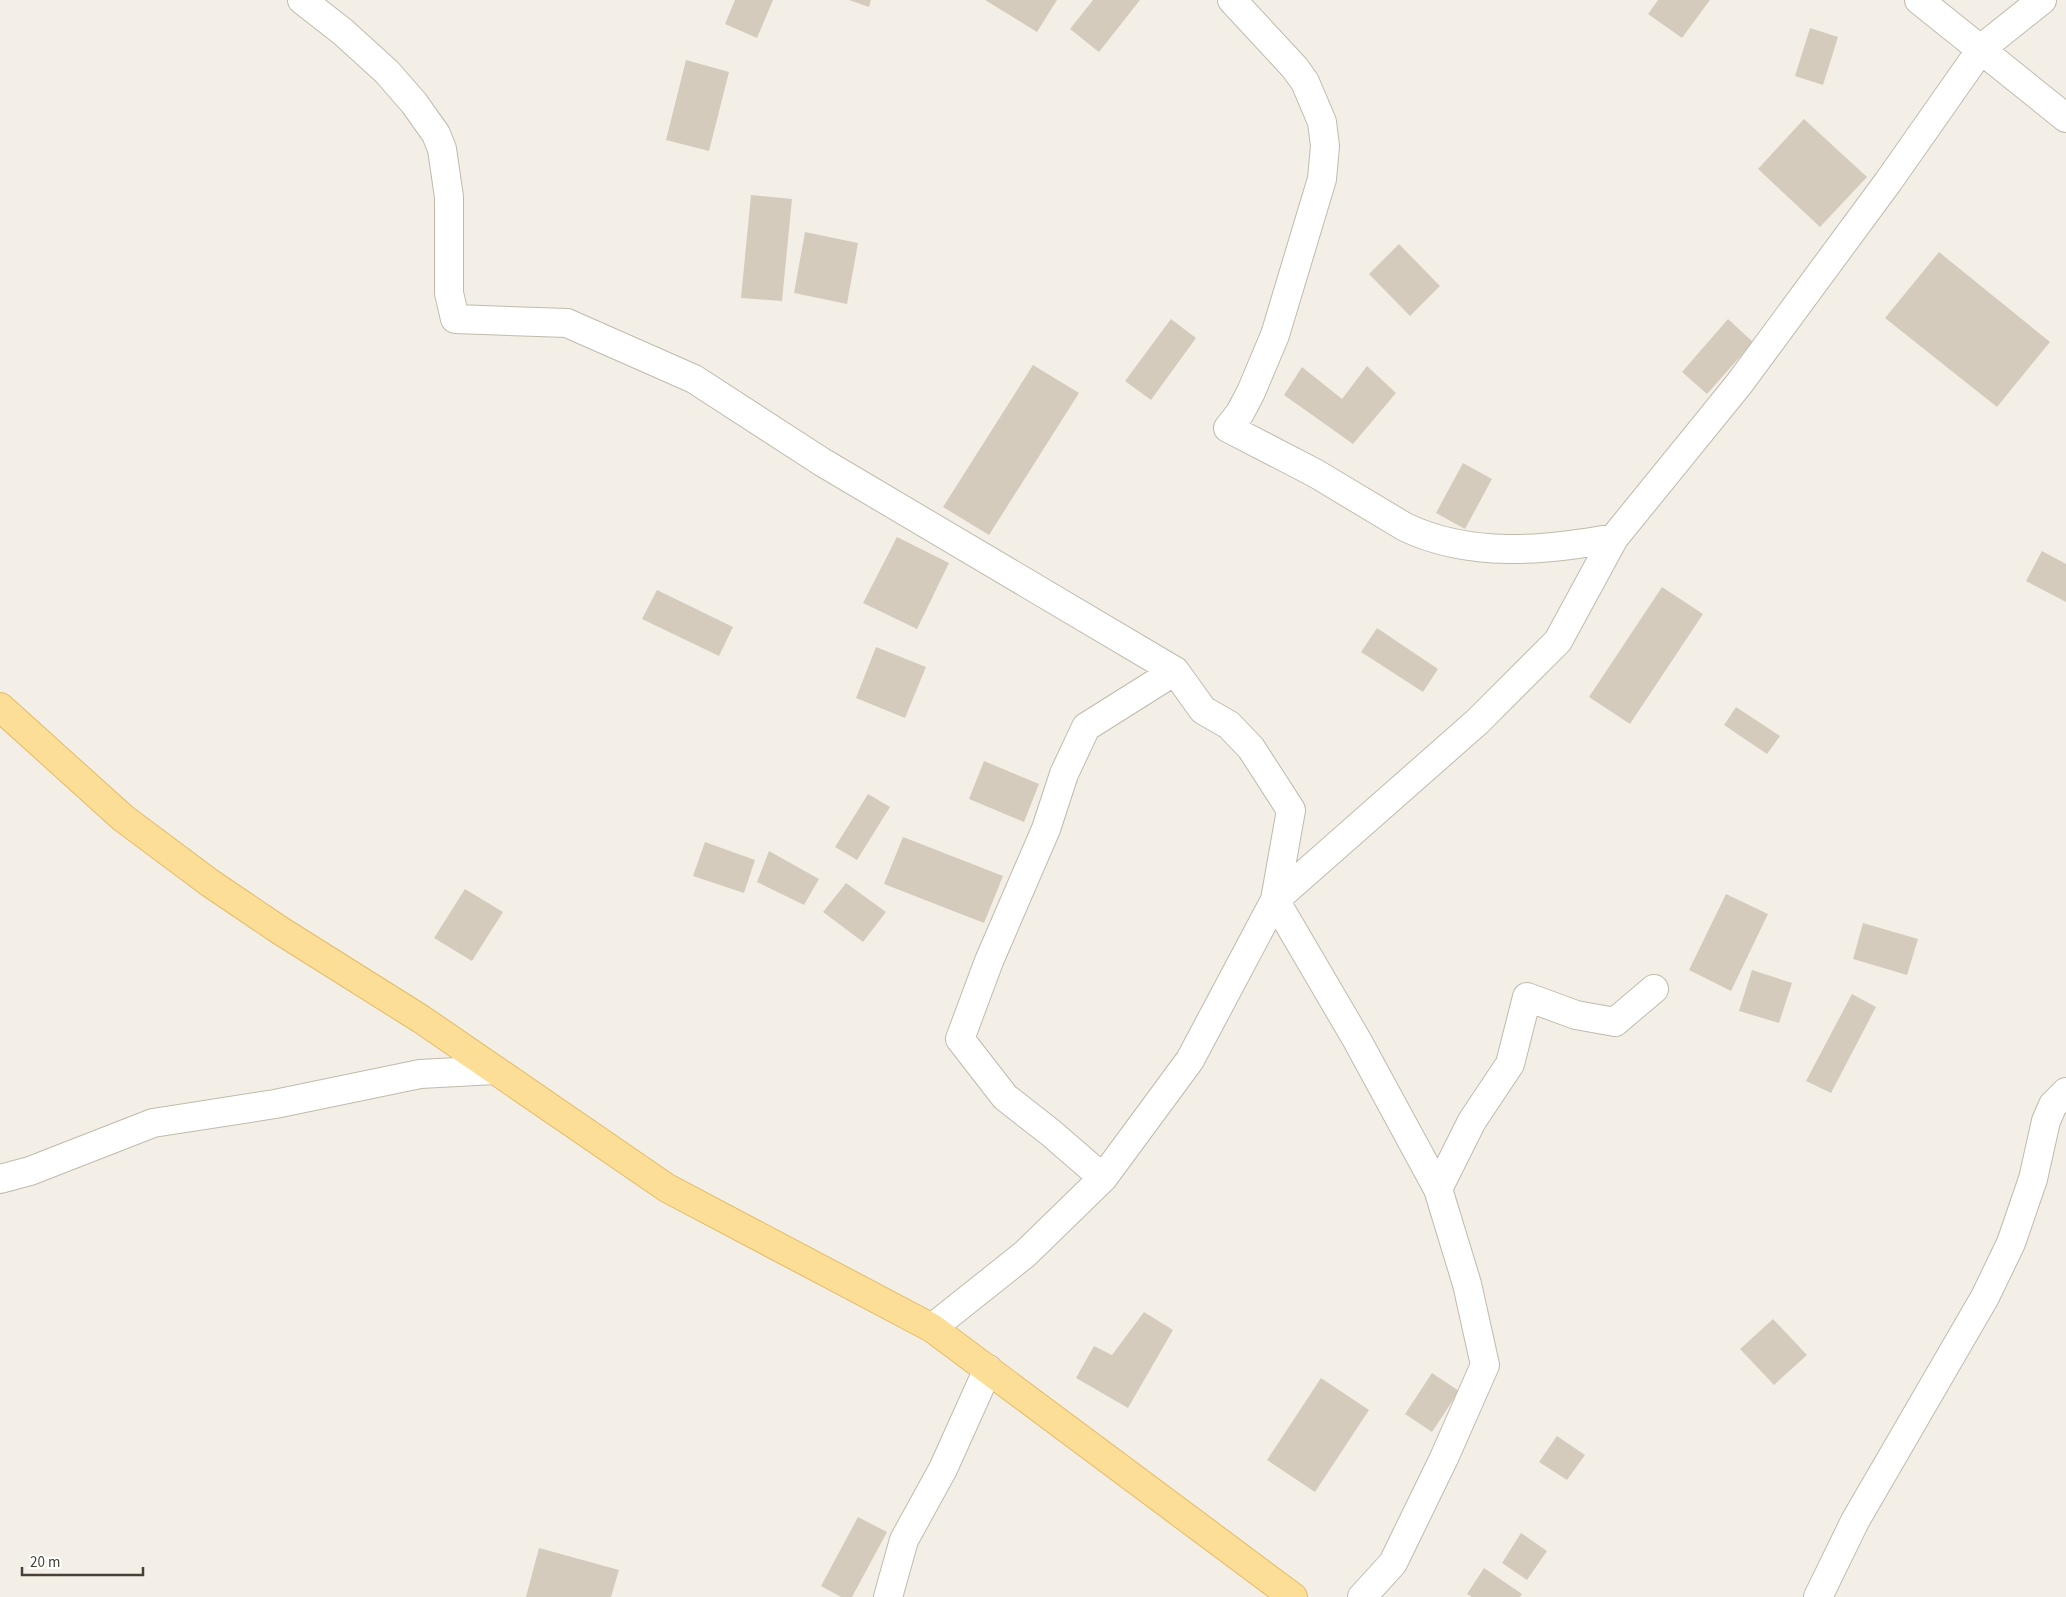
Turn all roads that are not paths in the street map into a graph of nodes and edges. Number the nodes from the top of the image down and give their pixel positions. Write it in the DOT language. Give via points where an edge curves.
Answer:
graph roads {
  1 [pos="302,0"];
  2 [pos="1232,0"];
  3 [pos="1919,0"];
  4 [pos="2042,0"];
  5 [pos="1982,48"];
  6 [pos="2066,118"];
  7 [pos="1614,538"];
  8 [pos="1175,671"];
  9 [pos="0,707"];
  10 [pos="1275,900"];
  11 [pos="1654,989"];
  12 [pos="495,1070"];
  13 [pos="2066,1092"];
  14 [pos="1103,1178"];
  15 [pos="0,1179"];
  16 [pos="1438,1190"];
  17 [pos="932,1328"];
  18 [pos="988,1370"];
  19 [pos="888,1597"];
  20 [pos="1293,1597"];
  21 [pos="1362,1597"];
  22 [pos="1818,1597"];
  1 -- 8 [label="street" via="387,72 436,134 442,150 449,197 450,293 455,319 567,323 694,378 822,462"];
  2 -- 7 [label="street" via="1305,82 1322,122 1325,146 1322,179 1275,335 1251,392 1228,428 1315,473 1419,534 1480,547 1526,550 1567,547"];
  3 -- 5 [label="street"];
  4 -- 5 [label="street"];
  5 -- 6 [label="street"];
  5 -- 7 [label="street" via="1739,384"];
  7 -- 10 [label="street" via="1558,641 1477,722"];
  8 -- 10 [label="street" via="1203,710 1229,725 1251,748 1291,810"];
  8 -- 14 [label="street" via="1086,727 1064,774 1046,829 989,961 960,1039 1005,1097"];
  9 -- 12 [label="main road" via="123,818 210,883"];
  10 -- 14 [label="street" via="1190,1060"];
  10 -- 16 [label="street" via="1357,1040"];
  11 -- 16 [label="street" via="1615,1022 1576,1015 1527,997 1510,1064 1472,1121"];
  12 -- 15 [label="street" via="420,1074 275,1104 153,1123 30,1171"];
  12 -- 17 [label="main road" via="667,1188"];
  13 -- 22 [label="street" via="2053,1105 2046,1121 2033,1178 2011,1243 1985,1297 1855,1521"];
  14 -- 17 [label="street" via="1025,1254"];
  16 -- 21 [label="street" via="1467,1284 1485,1365 1393,1563"];
  17 -- 18 [label="main road"];
  18 -- 19 [label="street" via="943,1469 904,1540"];
  18 -- 20 [label="main road"];
}
